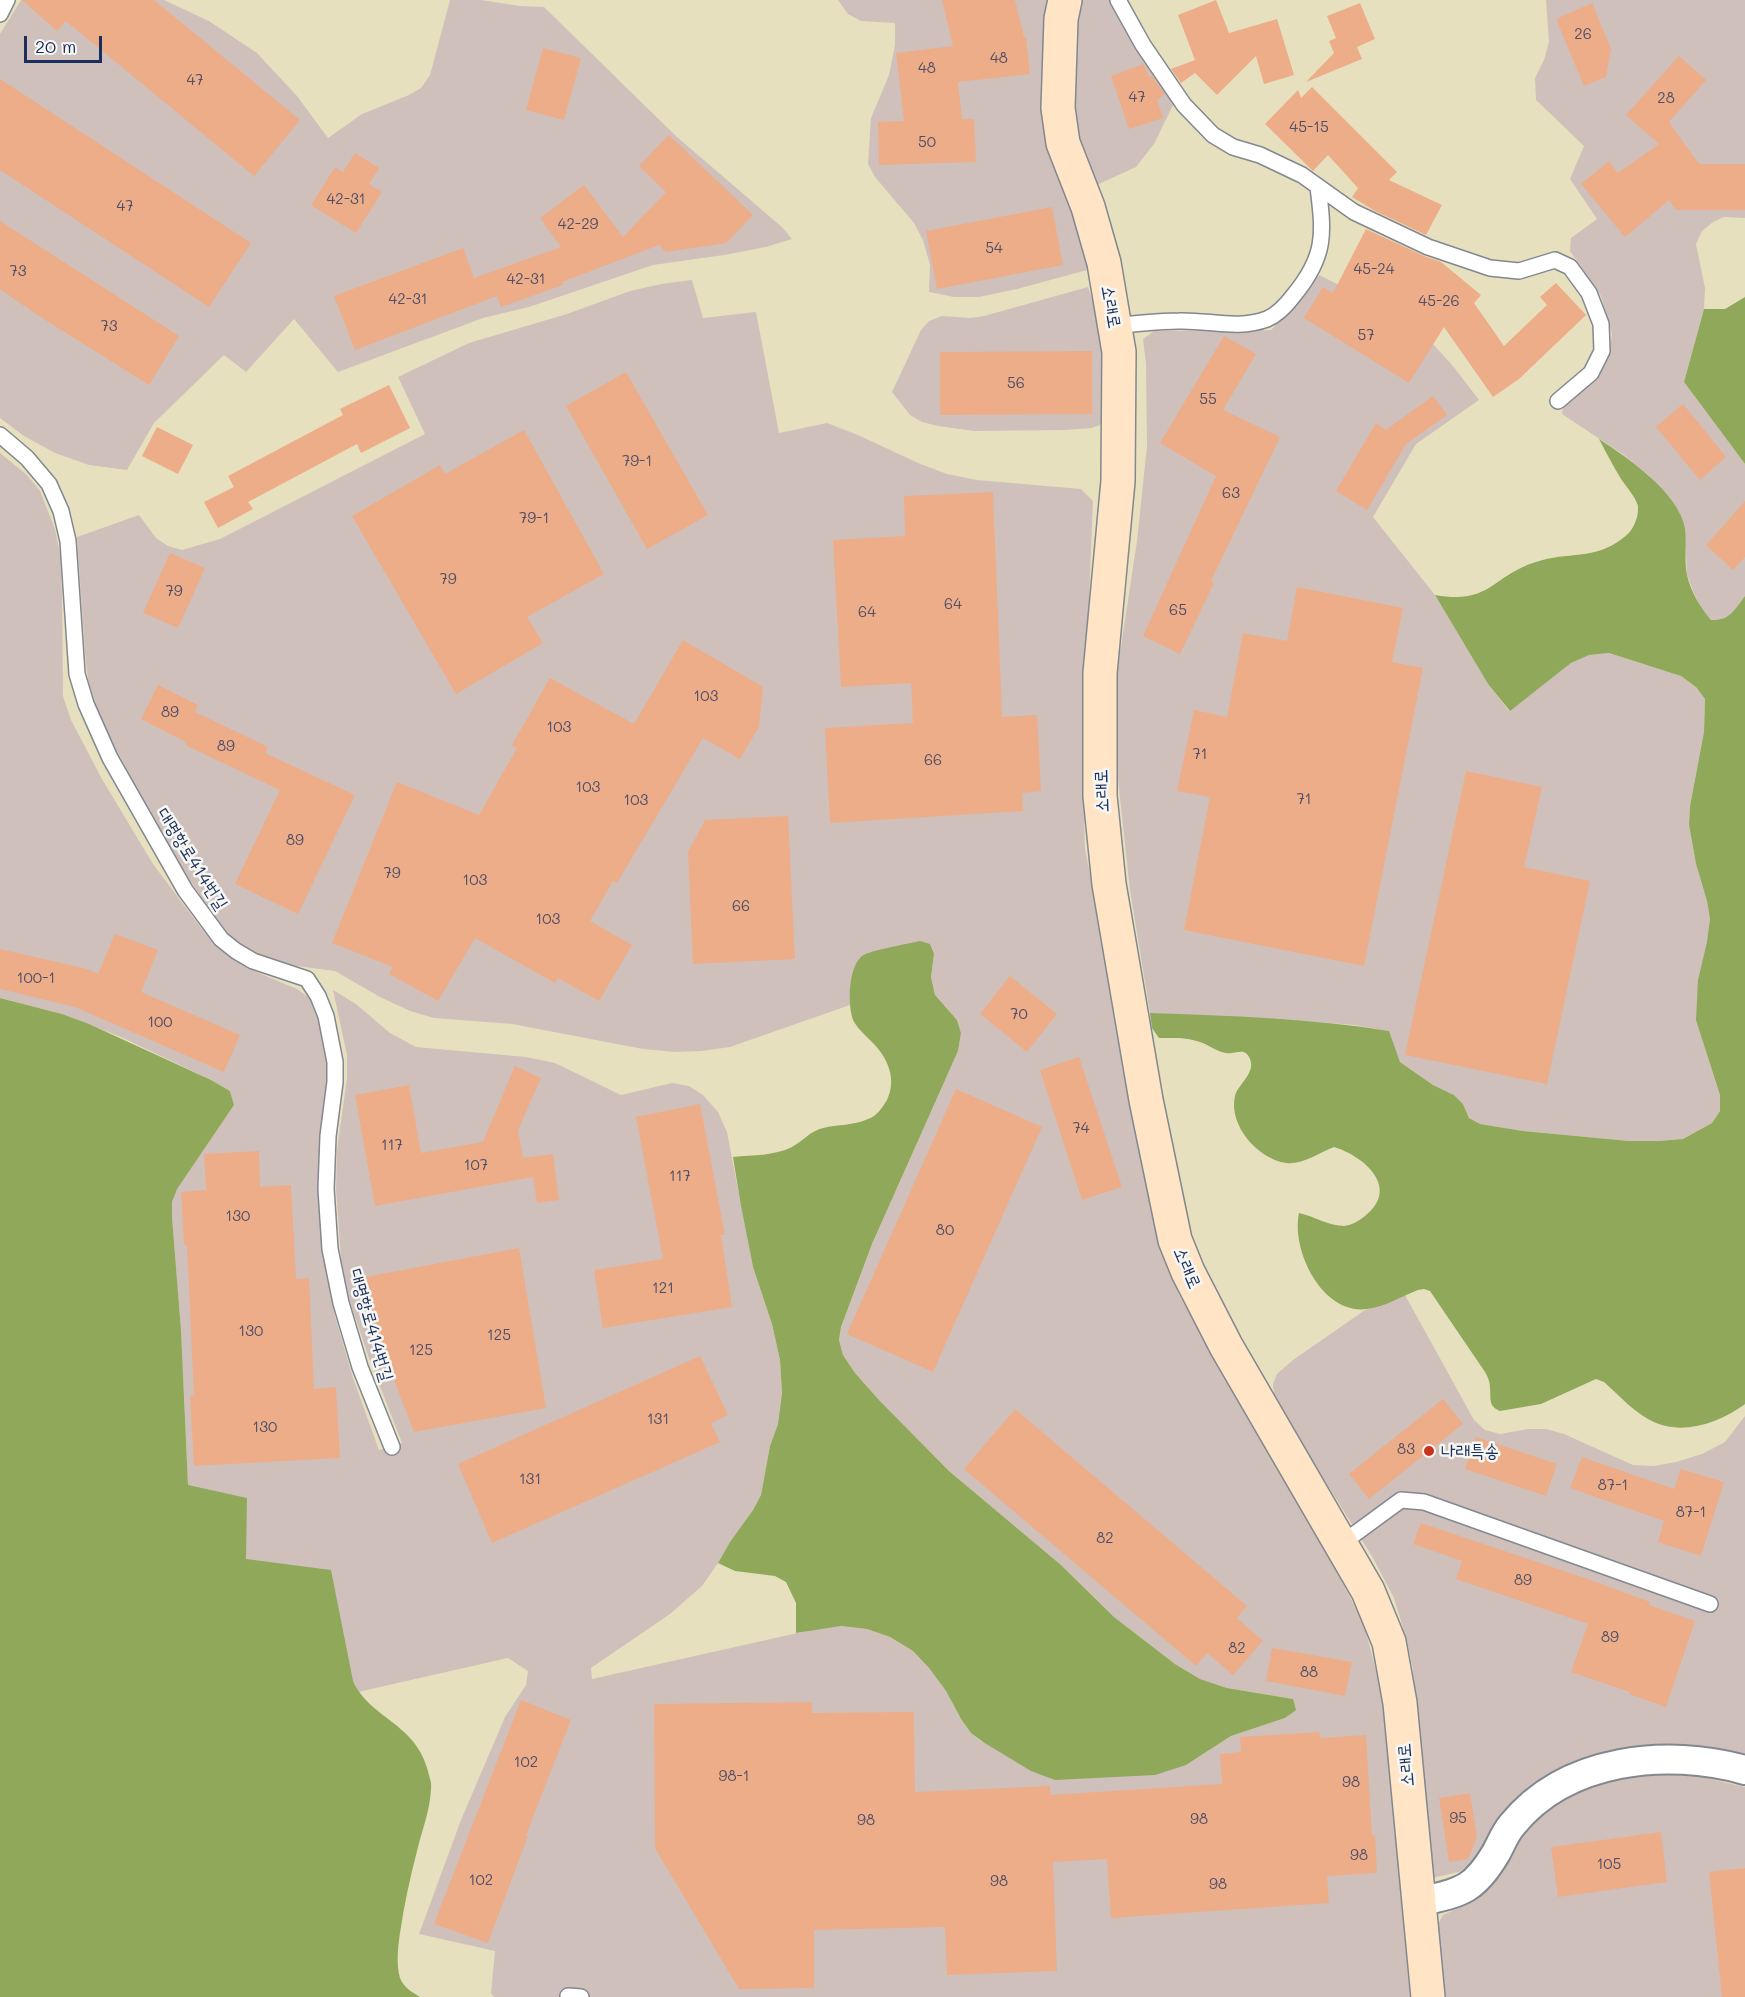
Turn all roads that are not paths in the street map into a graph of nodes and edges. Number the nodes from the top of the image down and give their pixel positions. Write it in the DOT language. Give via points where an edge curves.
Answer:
graph roads {
  1 [pos="7,0"];
  2 [pos="1065,0"];
  3 [pos="1118,0"];
  4 [pos="0,14"];
  5 [pos="1318,187"];
  6 [pos="1115,325"];
  7 [pos="1558,401"];
  8 [pos="0,435"];
  9 [pos="392,1447"];
  10 [pos="1341,1544"];
  11 [pos="1710,1604"];
  12 [pos="1745,1770"];
  13 [pos="1419,1902"];
  14 [pos="1428,1997"];
  1 -- 4 [label="lane"];
  2 -- 6 [label="street, 소래로" via="1058,96 1063,144 1101,252"];
  3 -- 5 [label="lane" via="1143,45 1184,105 1206,129 1233,147 1260,155"];
  5 -- 6 [label="lane" via="1322,220 1316,263 1288,303 1268,318 1236,325 1181,321"];
  5 -- 7 [label="lane" via="1354,212 1417,242 1490,268 1519,271 1555,260 1570,267 1589,293 1601,324 1602,351 1591,373"];
  6 -- 10 [label="street, 소래로" via="1119,352 1118,481 1100,673 1100,796 1109,884 1146,1100 1175,1240 1188,1272 1226,1346"];
  8 -- 9 [label="lane, 대명항로414번길" via="49,484 62,511 68,542 77,674 110,758 185,890 214,931 253,961 307,979 326,1016 335,1062 326,1189 330,1249 351,1337"];
  10 -- 11 [label="lane" via="1401,1500 1424,1502"];
  10 -- 13 [label="street, 소래로" via="1368,1591 1389,1642 1400,1703"];
  12 -- 13 [label="street" via="1688,1760 1646,1760 1598,1768 1537,1801 1511,1825 1479,1879 1459,1892"];
  13 -- 14 [label="street, 소래로"];
}
